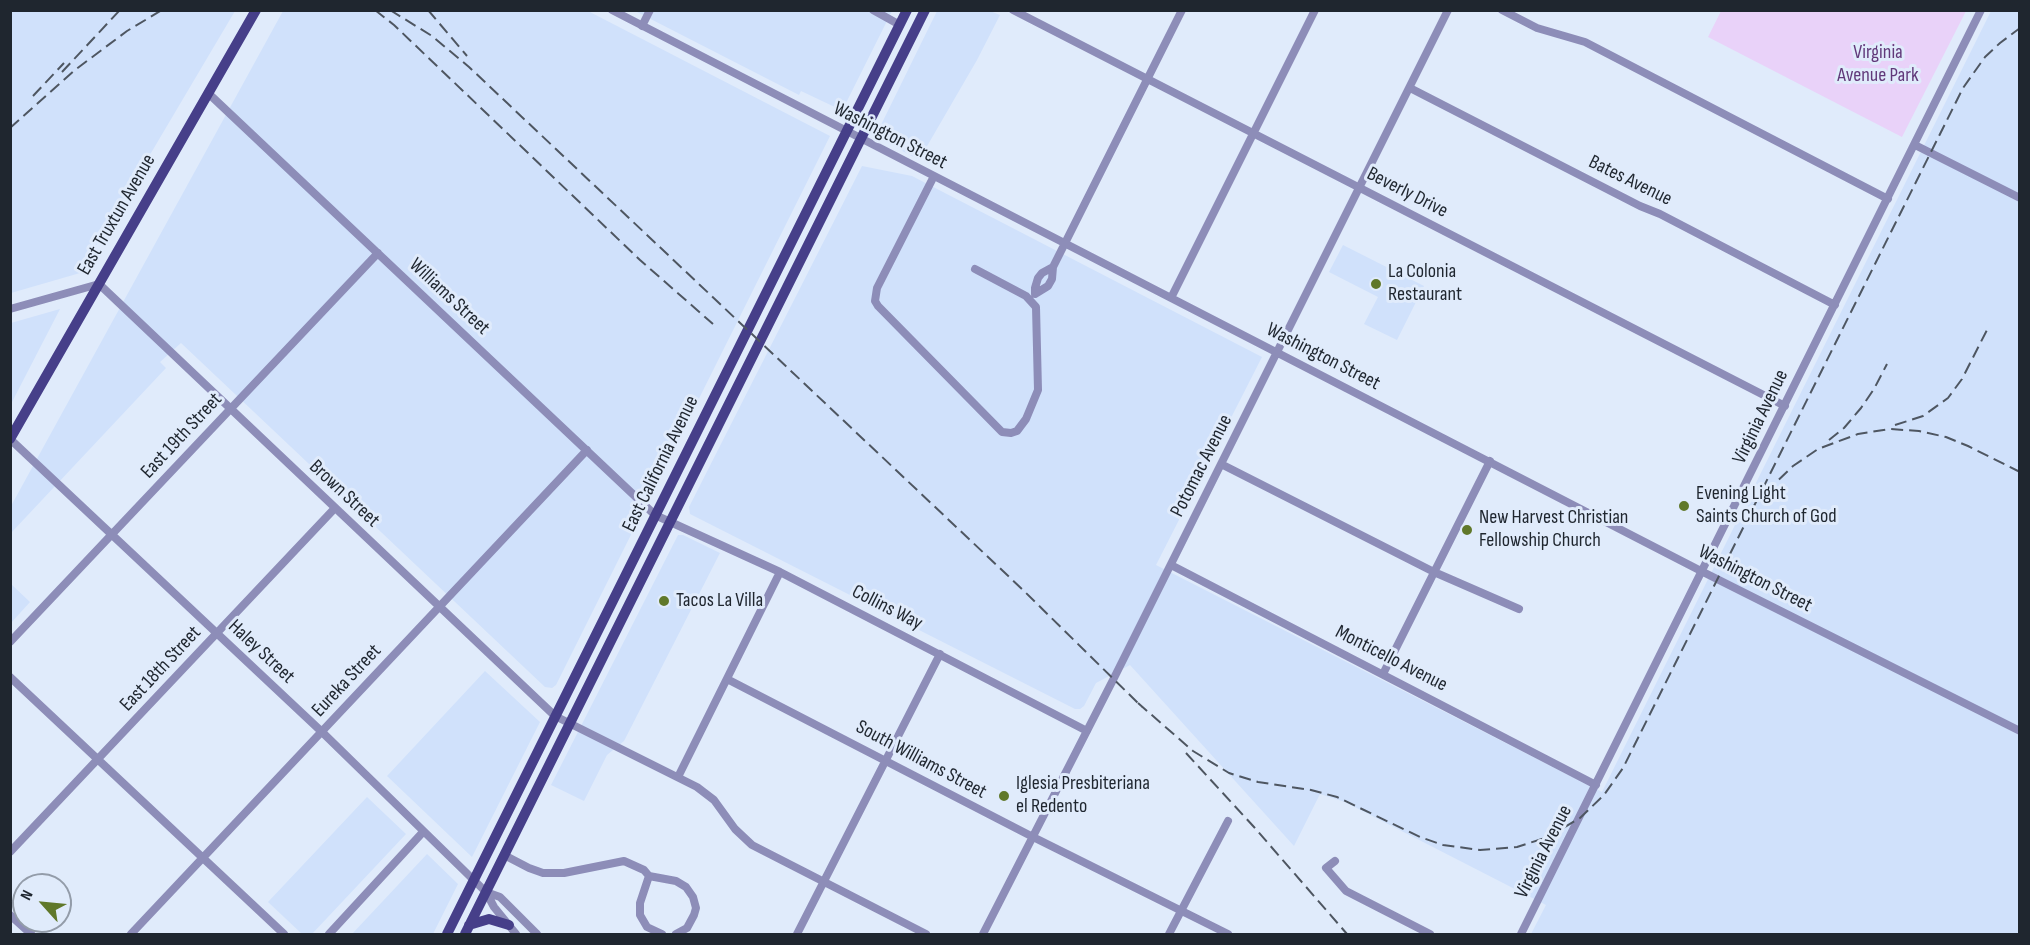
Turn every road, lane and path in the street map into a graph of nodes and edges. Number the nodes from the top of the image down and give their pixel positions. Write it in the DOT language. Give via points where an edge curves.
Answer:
graph roads {
  1 [pos="256,10"];
  2 [pos="612,10"];
  3 [pos="650,10"];
  4 [pos="873,10"];
  5 [pos="907,10"];
  6 [pos="925,10"];
  7 [pos="1013,10"];
  8 [pos="1182,10"];
  9 [pos="1315,10"];
  10 [pos="1448,10"];
  11 [pos="1502,10"];
  12 [pos="1981,10"];
  13 [pos="900,25"];
  14 [pos="642,26"];
  15 [pos="1147,80"];
  16 [pos="1410,87"];
  17 [pos="208,93"];
  18 [pos="846,132"];
  19 [pos="1253,134"];
  20 [pos="860,139"];
  21 [pos="1915,145"];
  22 [pos="934,176"];
  23 [pos="1359,188"];
  24 [pos="2019,198"];
  25 [pos="1888,199"];
  26 [pos="1065,244"];
  27 [pos="378,253"];
  28 [pos="975,269"];
  29 [pos="99,284"];
  30 [pos="1033,297"];
  31 [pos="1171,298"];
  32 [pos="1835,305"];
  33 [pos="10,309"];
  34 [pos="1277,352"];
  35 [pos="1785,406"];
  36 [pos="230,409"];
  37 [pos="10,439"];
  38 [pos="587,450"];
  39 [pos="1490,461"];
  40 [pos="1221,464"];
  41 [pos="335,508"];
  42 [pos="655,515"];
  43 [pos="670,521"];
  44 [pos="112,535"];
  45 [pos="1171,565"];
  46 [pos="780,572"];
  47 [pos="1434,572"];
  48 [pos="1703,572"];
  49 [pos="440,606"];
  50 [pos="1519,609"];
  51 [pos="217,634"];
  52 [pos="10,642"];
  53 [pos="940,654"];
  54 [pos="1383,674"];
  55 [pos="10,677"];
  56 [pos="727,679"];
  57 [pos="555,716"];
  58 [pos="570,723"];
  59 [pos="1087,731"];
  60 [pos="2019,731"];
  61 [pos="322,732"];
  62 [pos="98,759"];
  63 [pos="886,760"];
  64 [pos="678,777"];
  65 [pos="1596,785"];
  66 [pos="1228,821"];
  67 [pos="423,832"];
  68 [pos="1033,837"];
  69 [pos="10,852"];
  70 [pos="504,855"];
  71 [pos="203,858"];
  72 [pos="1335,861"];
  73 [pos="649,876"];
  74 [pos="474,880"];
  75 [pos="824,882"];
  76 [pos="486,892"];
  77 [pos="1181,911"];
  78 [pos="10,915"];
  79 [pos="509,925"];
  80 [pos="467,930"];
  81 [pos="31,934"];
  82 [pos="131,934"];
  83 [pos="284,934"];
  84 [pos="329,934"];
  85 [pos="447,934"];
  86 [pos="516,934"];
  87 [pos="537,934"];
  88 [pos="662,934"];
  89 [pos="676,934"];
  90 [pos="797,934"];
  91 [pos="927,934"];
  92 [pos="983,934"];
  93 [pos="1169,934"];
  94 [pos="1228,934"];
  95 [pos="1430,934"];
  96 [pos="1521,934"];
  1 -- 17 [label="main road, East Truxtun Avenue"];
  2 -- 14 [label="street, Washington Street"];
  3 -- 14 [label="street"];
  4 -- 13 [label="street"];
  5 -- 13 [label="main road, East California Avenue"];
  6 -- 20 [label="main road, East California Avenue"];
  7 -- 15 [label="street, Beverly Drive"];
  8 -- 15 [label="street"];
  9 -- 19 [label="street"];
  10 -- 16 [label="street, Potomac Avenue"];
  11 -- 25 [label="street" via="1538,28 1585,42"];
  12 -- 21 [label="street, Virginia Avenue"];
  13 -- 18 [label="main road, East California Avenue"];
  14 -- 18 [label="street, Washington Street"];
  15 -- 19 [label="street, Beverly Drive"];
  15 -- 26 [label="street"];
  16 -- 23 [label="street, Potomac Avenue"];
  16 -- 32 [label="street, Bates Avenue"];
  17 -- 27 [label="street, Williams Street"];
  17 -- 29 [label="main road, East Truxtun Avenue"];
  18 -- 20 [label="street, Washington Street"];
  18 -- 42 [label="main road, East California Avenue"];
  19 -- 23 [label="street, Beverly Drive"];
  19 -- 31 [label="street"];
  20 -- 22 [label="street, Washington Street"];
  20 -- 43 [label="main road, East California Avenue"];
  21 -- 24 [label="street"];
  21 -- 25 [label="street, Virginia Avenue"];
  22 -- 26 [label="street, Washington Street"];
  22 -- 30 [label="street" via="877,288 875,301 1007,434 1021,426 1038,390"];
  23 -- 34 [label="street, Potomac Avenue"];
  23 -- 35 [label="street, Beverly Drive"];
  25 -- 32 [label="street, Virginia Avenue"];
  26 -- 30 [label="street" via="1053,267 1038,278"];
  26 -- 31 [label="street, Washington Street"];
  27 -- 36 [label="street, East 19th Street"];
  27 -- 38 [label="street, Williams Street"];
  28 -- 30 [label="street"];
  29 -- 33 [label="street"];
  29 -- 36 [label="street, Brown Street"];
  29 -- 37 [label="main road, East Truxtun Avenue"];
  31 -- 34 [label="street, Washington Street"];
  32 -- 35 [label="street, Virginia Avenue"];
  34 -- 39 [label="street, Washington Street"];
  34 -- 40 [label="street, Potomac Avenue"];
  35 -- 48 [label="street, Virginia Avenue"];
  36 -- 41 [label="street, Brown Street"];
  36 -- 44 [label="street, East 19th Street"];
  37 -- 44 [label="street, Haley Street"];
  38 -- 42 [label="street, Williams Street"];
  38 -- 49 [label="street, Eureka Street"];
  39 -- 47 [label="street"];
  39 -- 48 [label="street, Washington Street"];
  40 -- 45 [label="street, Potomac Avenue"];
  40 -- 47 [label="street"];
  41 -- 49 [label="street, Brown Street"];
  41 -- 51 [label="street, East 18th Street"];
  42 -- 43 [label="street, Williams Street"];
  42 -- 57 [label="main road, East California Avenue"];
  43 -- 46 [label="street, Collins Way"];
  43 -- 58 [label="main road, East California Avenue"];
  44 -- 51 [label="street, Haley Street"];
  44 -- 52 [label="street, East 19th Street"];
  45 -- 54 [label="street, Monticello Avenue"];
  45 -- 59 [label="street, Potomac Avenue"];
  46 -- 53 [label="street, Collins Way"];
  46 -- 56 [label="street"];
  47 -- 50 [label="street"];
  47 -- 54 [label="street"];
  48 -- 60 [label="street, Washington Street"];
  48 -- 65 [label="street, Virginia Avenue"];
  49 -- 57 [label="street, Brown Street"];
  49 -- 61 [label="street, Eureka Street"];
  51 -- 61 [label="street, Haley Street"];
  51 -- 62 [label="street, East 18th Street"];
  53 -- 59 [label="street, Collins Way"];
  53 -- 63 [label="street"];
  54 -- 65 [label="street, Monticello Avenue"];
  55 -- 62 [label="street"];
  56 -- 63 [label="street, South Williams Street"];
  56 -- 64 [label="street"];
  57 -- 58 [label="street, Brown Street"];
  57 -- 74 [label="main road, East California Avenue"];
  58 -- 64 [label="street, Brown Street"];
  58 -- 70 [label="main road, East California Avenue"];
  59 -- 68 [label="street, Potomac Avenue"];
  61 -- 67 [label="street, Haley Street"];
  61 -- 71 [label="street, Eureka Street"];
  62 -- 69 [label="street, East 18th Street"];
  62 -- 71 [label="street"];
  63 -- 68 [label="street, South Williams Street"];
  63 -- 75 [label="street"];
  64 -- 75 [label="street, Brown Street" via="714,800 752,845"];
  65 -- 96 [label="street, Virginia Avenue"];
  66 -- 77 [label="street"];
  67 -- 74 [label="street, Haley Street"];
  67 -- 84 [label="street"];
  68 -- 77 [label="street, South Williams Street"];
  68 -- 92 [label="street, Potomac Avenue"];
  70 -- 73 [label="street" via="543,873 564,873 624,861"];
  70 -- 76 [label="main road, East California Avenue"];
  71 -- 82 [label="street, Eureka Street"];
  71 -- 83 [label="street"];
  72 -- 95 [label="street" via="1326,868 1346,891"];
  73 -- 88 [label="street" via="640,915 647,927"];
  73 -- 89 [label="street" via="676,881 693,897 694,915 687,928"];
  74 -- 76 [label="street, Haley Street"];
  74 -- 85 [label="main road, East California Avenue"];
  75 -- 90 [label="street"];
  75 -- 91 [label="street, Brown Street"];
  76 -- 79 [label="street"];
  76 -- 80 [label="main road, East California Avenue"];
  76 -- 87 [label="street" via="500,897"];
  77 -- 93 [label="street"];
  77 -- 94 [label="street, South Williams Street"];
  78 -- 81 [label="street"];
  79 -- 80 [label="main road" via="489,920"];
  79 -- 86 [label="street"];
}
